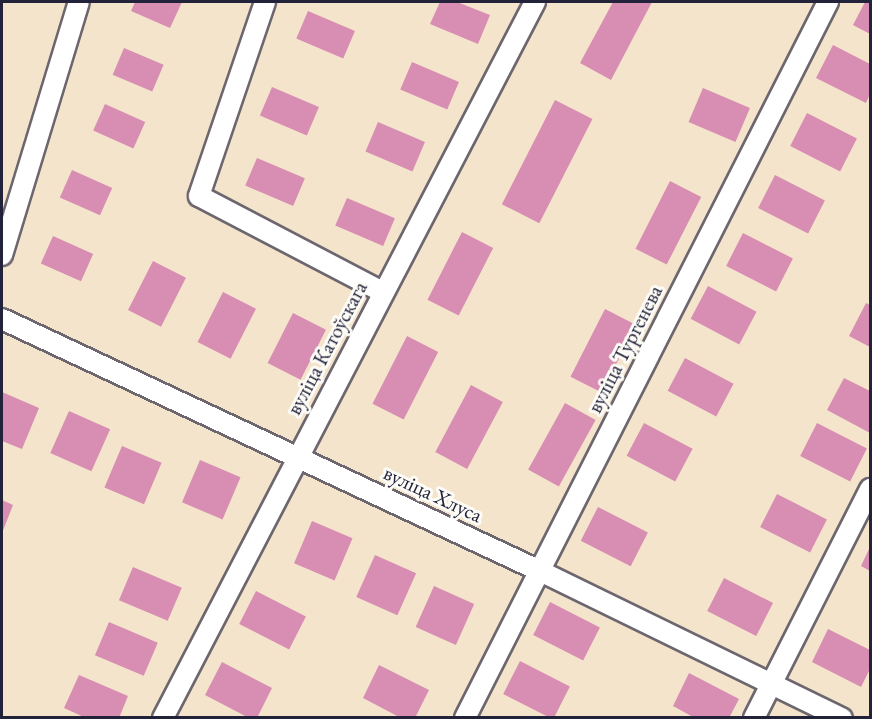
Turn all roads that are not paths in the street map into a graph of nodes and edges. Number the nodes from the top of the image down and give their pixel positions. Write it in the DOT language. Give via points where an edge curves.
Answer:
graph roads {
  1 [pos="79,2"];
  2 [pos="265,2"];
  3 [pos="535,2"];
  4 [pos="828,2"];
  5 [pos="2,255"];
  6 [pos="383,292"];
  7 [pos="2,319"];
  8 [pos="296,456"];
  9 [pos="870,489"];
  10 [pos="540,571"];
  11 [pos="770,682"];
  12 [pos="163,717"];
  13 [pos="465,717"];
  14 [pos="754,717"];
  15 [pos="842,717"];
  1 -- 5 [label="street"];
  2 -- 6 [label="street" via="199,196"];
  3 -- 6 [label="street, вуліца Катоўскага"];
  4 -- 10 [label="street, вуліца Тургенева"];
  6 -- 8 [label="street, вуліца Катоўскага"];
  7 -- 8 [label="street, вуліца Хлуса"];
  8 -- 10 [label="street, вуліца Хлуса"];
  8 -- 12 [label="street, вуліца Катоўскага"];
  9 -- 11 [label="street"];
  10 -- 11 [label="street, вуліца Хлуса"];
  10 -- 13 [label="street, вуліца Тургенева"];
  11 -- 14 [label="street"];
  11 -- 15 [label="street, вуліца Хлуса"];
}
